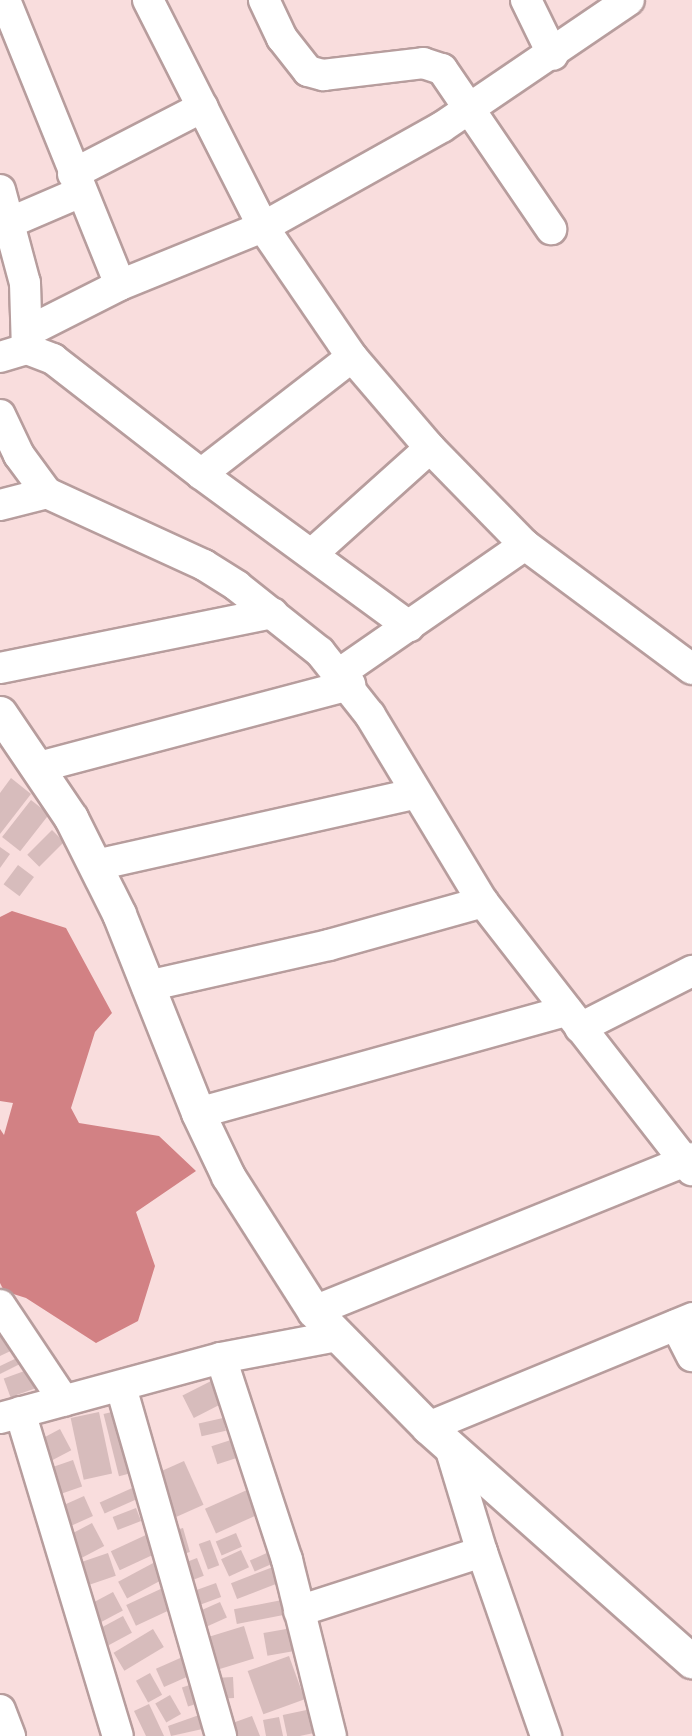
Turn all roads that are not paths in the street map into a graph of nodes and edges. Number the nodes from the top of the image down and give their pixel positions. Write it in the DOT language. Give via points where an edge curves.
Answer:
graph roads {
  1 [pos="5,0"];
  2 [pos="147,0"];
  3 [pos="264,0"];
  4 [pos="526,0"];
  5 [pos="629,0"];
  6 [pos="553,55"];
  7 [pos="203,107"];
  8 [pos="470,109"];
  9 [pos="77,183"];
  10 [pos="0,190"];
  11 [pos="263,227"];
  12 [pos="551,229"];
  13 [pos="9,232"];
  14 [pos="120,285"];
  15 [pos="18,346"];
  16 [pos="352,357"];
  17 [pos="0,415"];
  18 [pos="430,448"];
  19 [pos="201,474"];
  20 [pos="47,493"];
  21 [pos="0,505"];
  22 [pos="525,545"];
  23 [pos="313,553"];
  24 [pos="272,613"];
  25 [pos="408,626"];
  26 [pos="0,668"];
  27 [pos="692,669"];
  28 [pos="345,679"];
  29 [pos="0,713"];
  30 [pos="39,767"];
  31 [pos="414,794"];
  32 [pos="96,866"];
  33 [pos="483,902"];
  34 [pos="692,971"];
  35 [pos="147,986"];
  36 [pos="573,1019"];
  37 [pos="198,1113"];
  38 [pos="690,1164"];
  39 [pos="0,1305"];
  40 [pos="314,1311"];
  41 [pos="684,1322"];
  42 [pos="337,1336"];
  43 [pos="692,1356"];
  44 [pos="221,1358"];
  45 [pos="121,1387"];
  46 [pos="64,1401"];
  47 [pos="10,1415"];
  48 [pos="439,1437"];
  49 [pos="482,1552"];
  50 [pos="299,1611"];
  51 [pos="692,1661"];
  52 [pos="0,1710"];
  53 [pos="10,1736"];
  54 [pos="118,1736"];
  55 [pos="221,1736"];
  56 [pos="331,1736"];
  57 [pos="546,1736"];
  1 -- 9 [label="street"];
  2 -- 7 [label="street"];
  3 -- 8 [label="street" via="282,38 308,71 323,75 423,63 442,69"];
  4 -- 6 [label="street"];
  5 -- 6 [label="street"];
  6 -- 8 [label="street"];
  7 -- 9 [label="street"];
  7 -- 11 [label="street"];
  8 -- 11 [label="street"];
  8 -- 12 [label="street"];
  9 -- 13 [label="street"];
  9 -- 14 [label="street"];
  10 -- 13 [label="street"];
  11 -- 14 [label="street"];
  11 -- 16 [label="street"];
  13 -- 15 [label="street" via="25,283"];
  14 -- 15 [label="street"];
  15 -- 19 [label="street" via="53,359"];
  16 -- 18 [label="street"];
  16 -- 19 [label="street"];
  17 -- 20 [label="street" via="19,455"];
  18 -- 22 [label="street"];
  18 -- 23 [label="street"];
  19 -- 23 [label="street"];
  20 -- 21 [label="street"];
  20 -- 24 [label="street" via="204,565"];
  22 -- 25 [label="street"];
  22 -- 27 [label="street"];
  23 -- 25 [label="street"];
  24 -- 26 [label="street"];
  24 -- 28 [label="street" via="321,652"];
  25 -- 28 [label="street"];
  28 -- 30 [label="street"];
  28 -- 31 [label="street"];
  29 -- 30 [label="street"];
  30 -- 32 [label="street"];
  31 -- 32 [label="street"];
  31 -- 33 [label="street"];
  32 -- 35 [label="street"];
  33 -- 35 [label="street" via="319,948"];
  33 -- 36 [label="street"];
  34 -- 36 [label="street"];
  35 -- 37 [label="street"];
  36 -- 37 [label="street"];
  36 -- 38 [label="street"];
  37 -- 40 [label="street" via="228,1176"];
  38 -- 40 [label="street"];
  39 -- 46 [label="street"];
  40 -- 42 [label="street"];
  41 -- 43 [label="street"];
  41 -- 48 [label="street"];
  42 -- 44 [label="street"];
  42 -- 48 [label="street"];
  44 -- 45 [label="street"];
  44 -- 50 [label="street" via="287,1560"];
  45 -- 46 [label="street"];
  45 -- 55 [label="street"];
  46 -- 47 [label="street"];
  47 -- 54 [label="street"];
  48 -- 49 [label="street"];
  48 -- 51 [label="street"];
  49 -- 50 [label="street"];
  49 -- 57 [label="street"];
  50 -- 56 [label="street"];
  52 -- 53 [label="street"];
}
